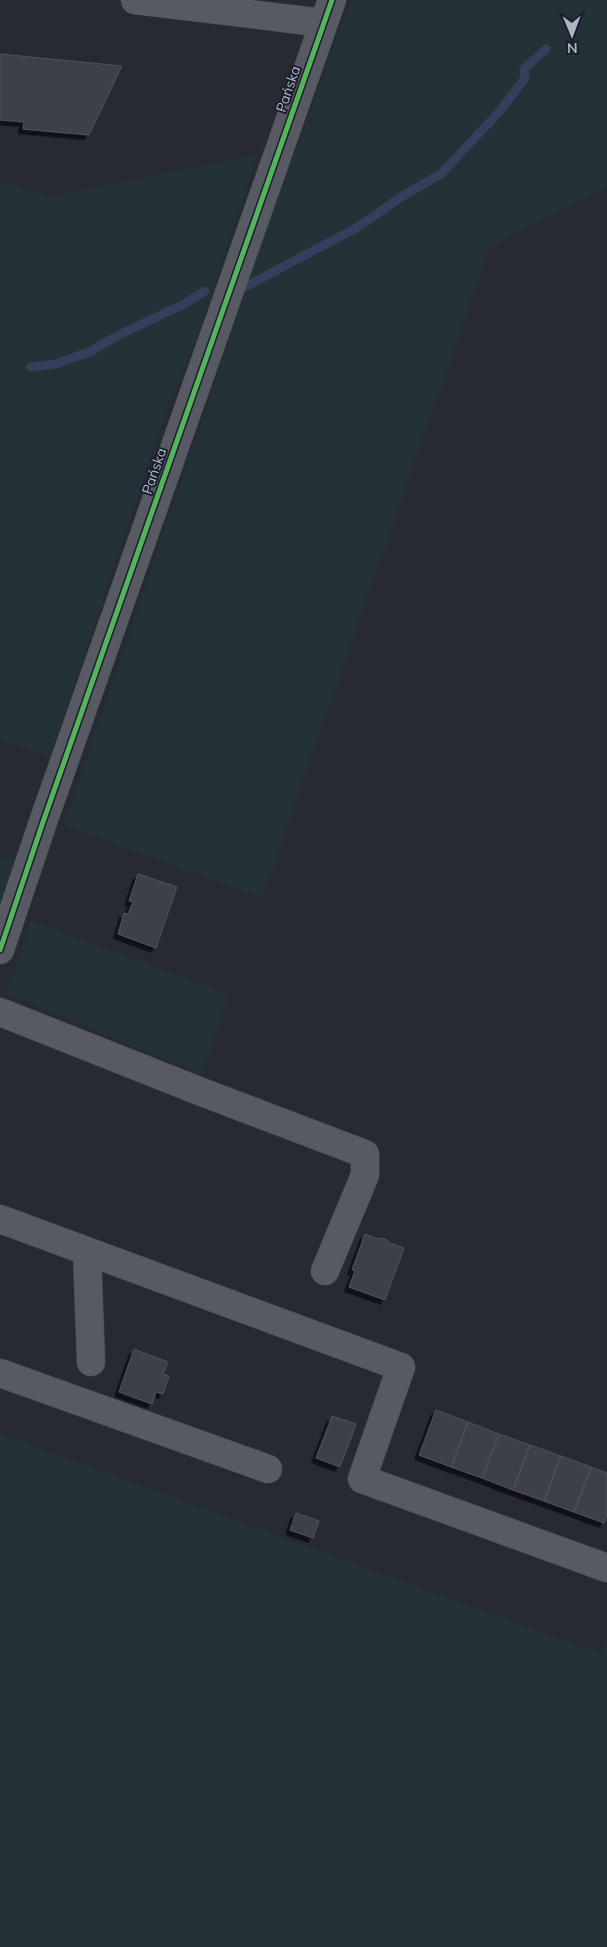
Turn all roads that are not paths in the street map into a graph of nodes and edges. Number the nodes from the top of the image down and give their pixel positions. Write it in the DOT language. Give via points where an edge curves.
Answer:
graph roads {
  1 [pos="135,0"];
  2 [pos="328,11"];
  3 [pos="0,950"];
  4 [pos="0,1012"];
  5 [pos="0,1219"];
  6 [pos="87,1252"];
  7 [pos="325,1271"];
  8 [pos="91,1362"];
  9 [pos="0,1373"];
  10 [pos="268,1469"];
  11 [pos="607,1568"];
  1 -- 2 [label="street"];
  2 -- 3 [label="street, Pańska"];
  4 -- 7 [label="street" via="365,1154 365,1175"];
  5 -- 6 [label="street"];
  6 -- 8 [label="street"];
  6 -- 11 [label="street" via="401,1368 362,1479"];
  9 -- 10 [label="street"];
}
